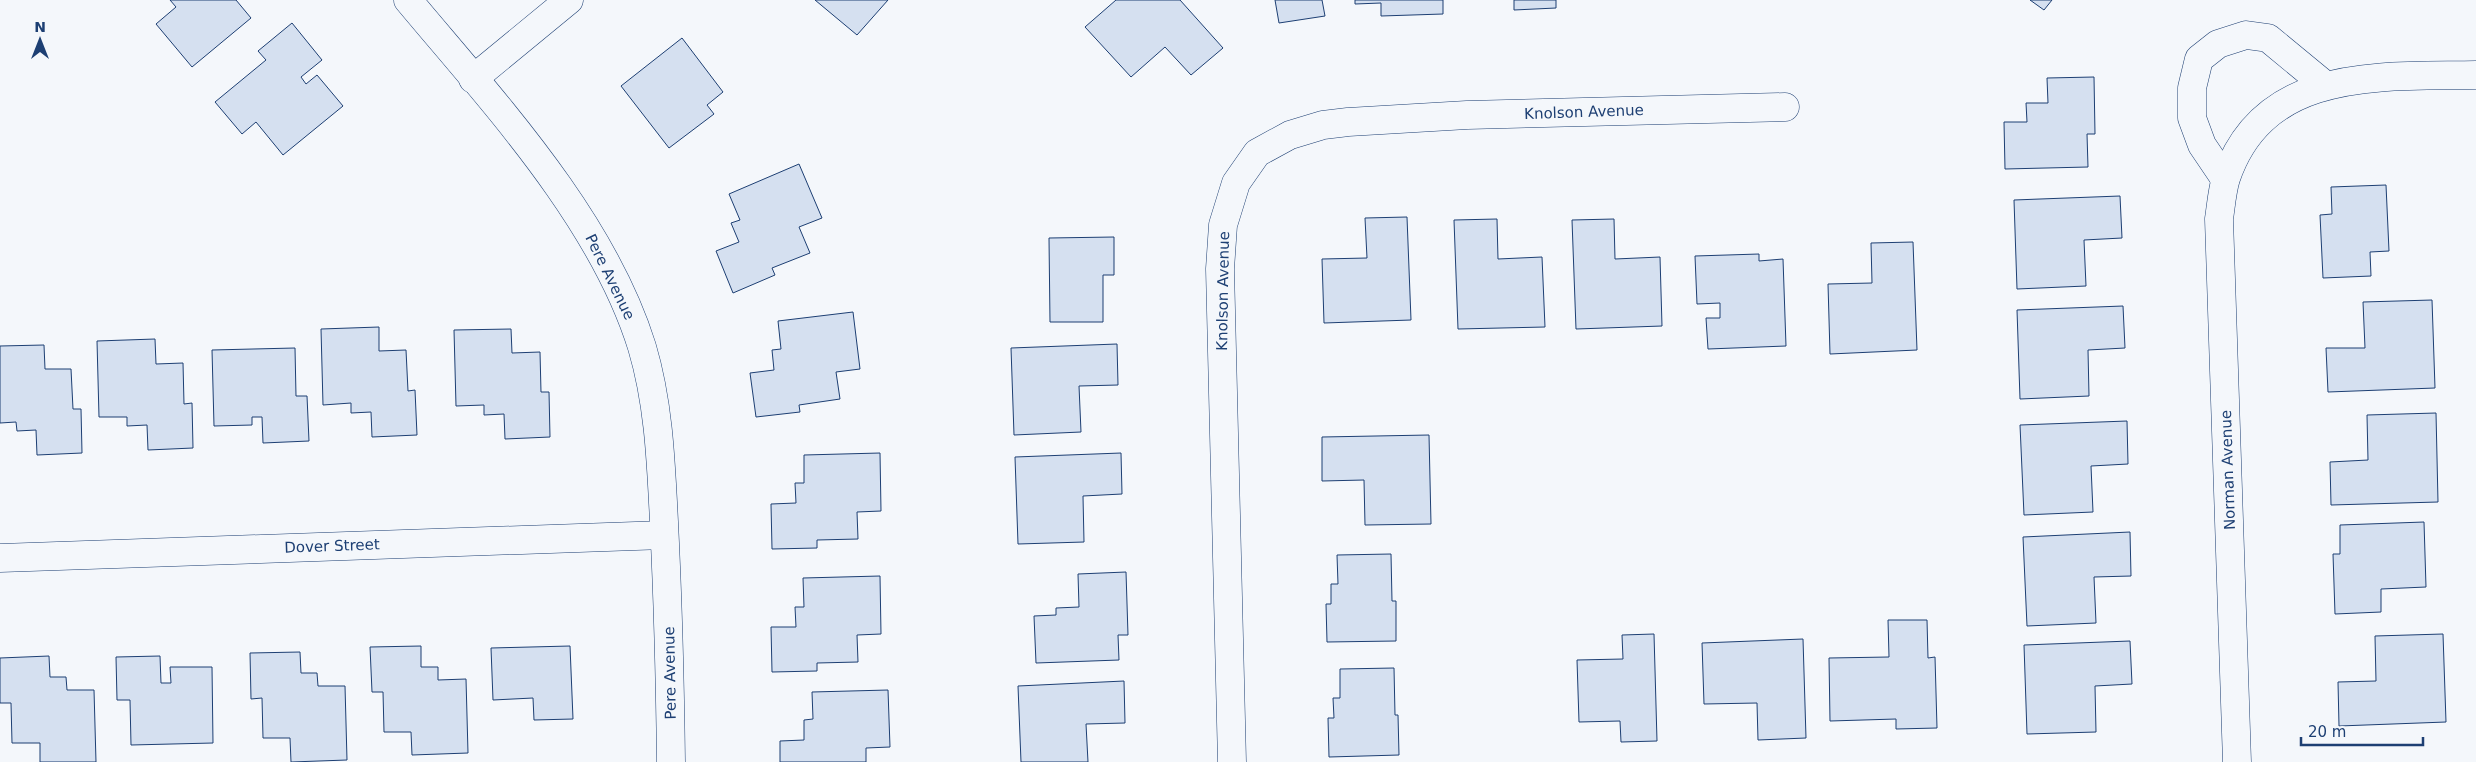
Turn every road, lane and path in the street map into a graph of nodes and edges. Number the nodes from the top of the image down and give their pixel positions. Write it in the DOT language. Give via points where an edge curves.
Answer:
graph roads {
  1 [pos="408,0"];
  2 [pos="569,0"];
  3 [pos="2476,76"];
  4 [pos="473,79"];
  5 [pos="2325,85"];
  6 [pos="1786,107"];
  7 [pos="2225,179"];
  8 [pos="664,535"];
  9 [pos="0,558"];
  10 [pos="671,762"];
  11 [pos="1232,762"];
  12 [pos="2237,762"];
  1 -- 4 [label="street, Pere Avenue"];
  2 -- 4 [label="street"];
  3 -- 5 [label="street, Norman Avenue" via="2366,78"];
  4 -- 8 [label="street, Pere Avenue" via="565,194 621,293 642,347 656,408"];
  5 -- 7 [label="street, Norman Avenue" via="2294,97 2273,111 2249,134"];
  5 -- 7 [label="street" via="2268,38 2246,35 2218,44 2199,59 2192,88 2192,118 2202,145"];
  6 -- 11 [label="street, Knolson Avenue" via="1477,115 1348,122 1323,125 1290,135 1257,154 1236,183 1223,225 1220,269"];
  7 -- 12 [label="street, Norman Avenue" via="2219,219"];
  8 -- 9 [label="street, Dover Street"];
  8 -- 10 [label="street, Pere Avenue"];
}
